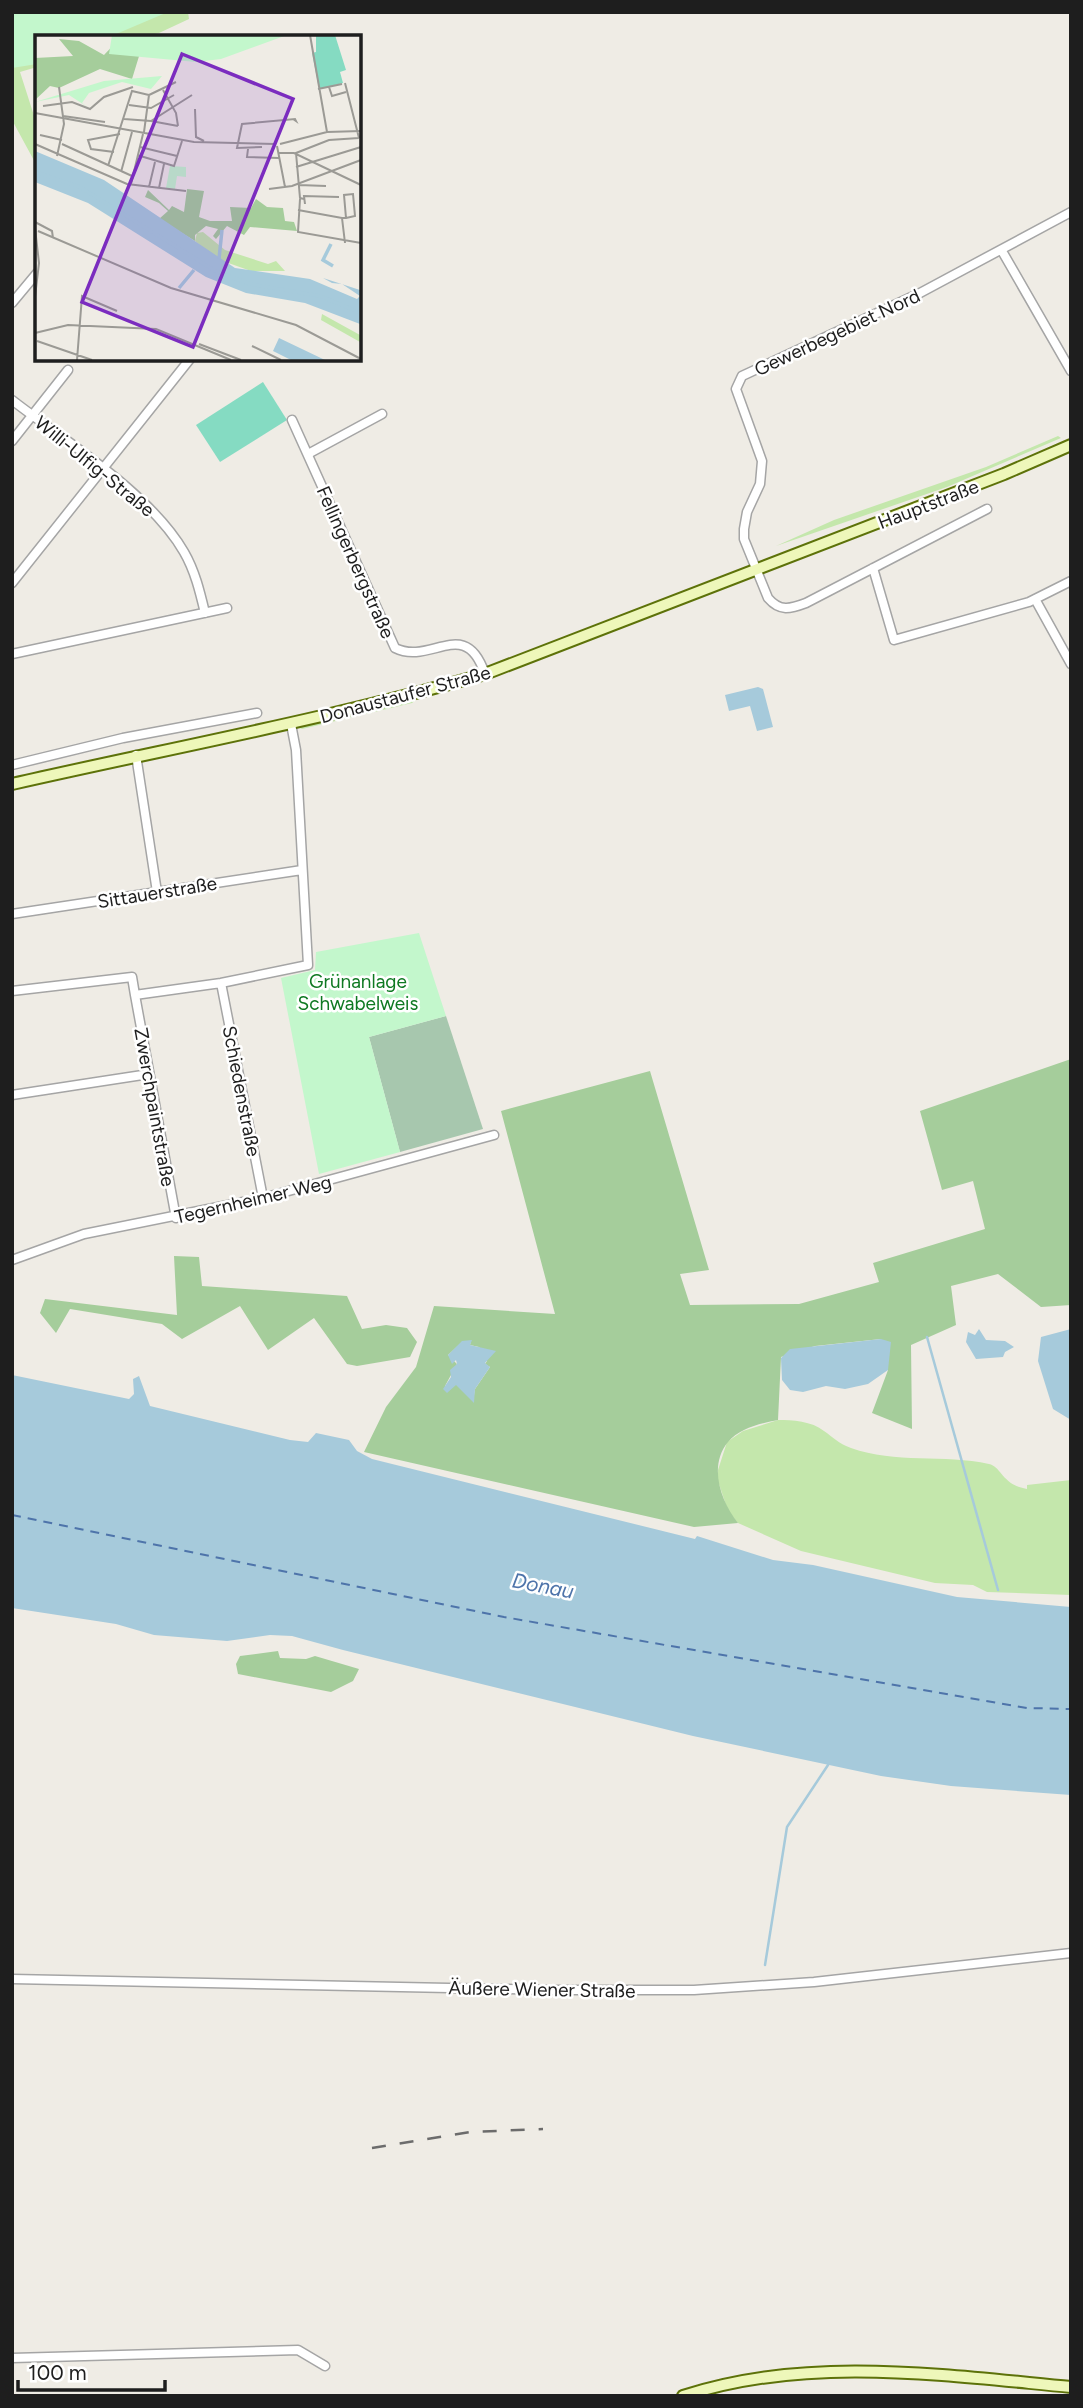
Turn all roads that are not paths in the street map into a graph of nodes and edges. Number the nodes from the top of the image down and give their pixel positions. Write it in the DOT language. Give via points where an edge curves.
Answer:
graph roads {
  1 [pos="1071,212"];
  2 [pos="1002,251"];
  3 [pos="35,275"];
  4 [pos="12,303"];
  5 [pos="189,360"];
  6 [pos="68,370"];
  7 [pos="1071,371"];
  8 [pos="12,400"];
  9 [pos="382,414"];
  10 [pos="32,415"];
  11 [pos="292,420"];
  12 [pos="12,441"];
  13 [pos="1071,445"];
  14 [pos="308,454"];
  15 [pos="102,470"];
  16 [pos="987,509"];
  17 [pos="784,559"];
  18 [pos="873,568"];
  19 [pos="756,570"];
  20 [pos="1071,582"];
  21 [pos="12,583"];
  22 [pos="1035,599"];
  23 [pos="227,608"];
  24 [pos="205,612"];
  25 [pos="12,654"];
  26 [pos="1071,664"];
  27 [pos="485,674"];
  28 [pos="257,713"];
  29 [pos="291,724"];
  30 [pos="136,755"];
  31 [pos="12,765"];
  32 [pos="12,783"];
  33 [pos="302,870"];
  34 [pos="157,892"];
  35 [pos="12,914"];
  36 [pos="221,983"];
  37 [pos="12,991"];
  38 [pos="135,995"];
  39 [pos="149,1074"];
  40 [pos="12,1095"];
  41 [pos="494,1135"];
  42 [pos="263,1198"];
  43 [pos="176,1218"];
  44 [pos="12,1260"];
  45 [pos="1071,1953"];
  46 [pos="12,1979"];
  47 [pos="12,2358"];
  48 [pos="325,2366"];
  49 [pos="1071,2387"];
  50 [pos="683,2396"];
  1 -- 2 [label="street, Gewerbegebiet Nord"];
  2 -- 7 [label="street"];
  2 -- 19 [label="street, Gewerbegebiet Nord" via="742,376 736,394 762,461 760,484 744,521 744,539"];
  3 -- 4 [label="street"];
  5 -- 15 [label="street"];
  6 -- 10 [label="street"];
  8 -- 10 [label="street, Willi-Ulfig-Straße"];
  9 -- 14 [label="street"];
  10 -- 12 [label="street"];
  10 -- 15 [label="street, Willi-Ulfig-Straße"];
  11 -- 14 [label="street, Fellingerbergstraße"];
  13 -- 17 [label="main road, Hauptstraße"];
  14 -- 27 [label="street, Fellingerbergstraße" via="395,648 413,653 459,643 475,652"];
  15 -- 21 [label="street"];
  15 -- 24 [label="street, Willi-Ulfig-Straße" via="150,509 176,540 194,573"];
  16 -- 18 [label="street"];
  17 -- 19 [label="main road, Donaustaufer Straße"];
  18 -- 19 [label="street, Gewerbegebiet Nord" via="806,603 782,609 768,598"];
  18 -- 22 [label="street" via="894,640"];
  19 -- 27 [label="main road, Donaustaufer Straße"];
  20 -- 22 [label="street"];
  22 -- 26 [label="street"];
  23 -- 24 [label="street"];
  24 -- 25 [label="street"];
  27 -- 29 [label="main road, Donaustaufer Straße"];
  28 -- 31 [label="street"];
  29 -- 30 [label="main road, Donaustaufer Straße"];
  29 -- 33 [label="street"];
  30 -- 32 [label="main road, Donaustaufer Straße"];
  30 -- 34 [label="street"];
  33 -- 34 [label="street, Sittauerstraße"];
  33 -- 36 [label="street" via="308,965"];
  34 -- 35 [label="street, Sittauerstraße"];
  36 -- 38 [label="street"];
  36 -- 42 [label="street, Schiedenstraße"];
  37 -- 38 [label="street" via="132,977"];
  38 -- 39 [label="street, Zwerchpaintstraße"];
  39 -- 40 [label="street"];
  39 -- 43 [label="street, Zwerchpaintstraße"];
  41 -- 42 [label="street, Tegernheimer Weg"];
  42 -- 43 [label="street, Tegernheimer Weg"];
  43 -- 44 [label="street, Tegernheimer Weg" via="84,1234"];
  45 -- 46 [label="street, Äußere Wiener Straße" via="814,1982 694,1990"];
  47 -- 48 [label="street" via="298,2350"];
  49 -- 50 [label="main road" via="865,2371 745,2381"];
}
